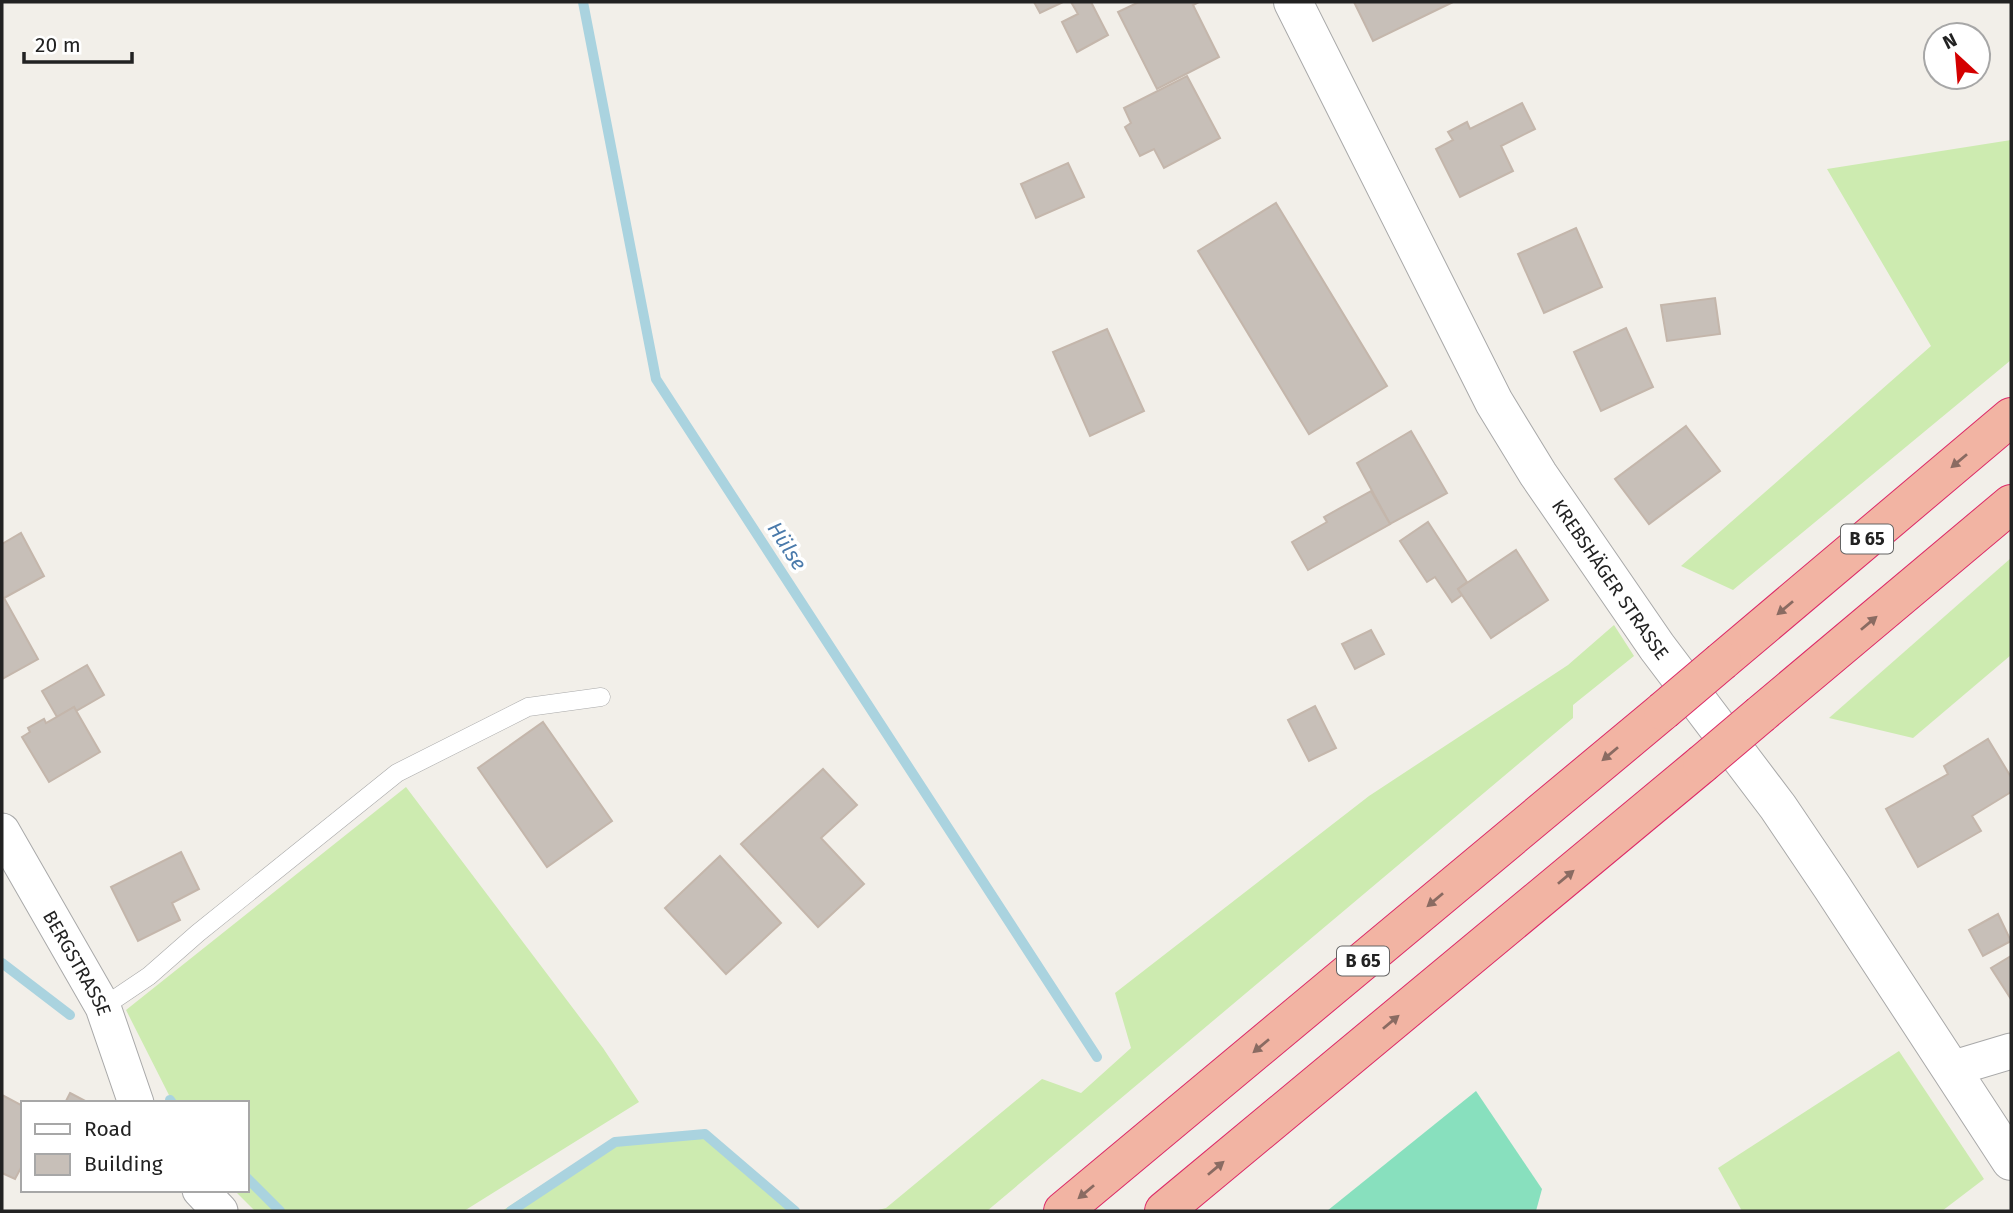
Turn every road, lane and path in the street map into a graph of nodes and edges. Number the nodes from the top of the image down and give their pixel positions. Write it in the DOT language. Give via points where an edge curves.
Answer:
graph roads {
  1 [pos="1293,2"];
  2 [pos="2011,418"];
  3 [pos="2011,504"];
  4 [pos="601,697"];
  5 [pos="2,831"];
  6 [pos="103,1007"];
  7 [pos="2011,1051"];
  8 [pos="1951,1069"];
  9 [pos="135,1101"];
  10 [pos="2011,1161"];
  11 [pos="202,1192"];
  12 [pos="220,1211"];
  13 [pos="1063,1211"];
  14 [pos="1164,1211"];
  1 -- 8 [label="street, KREBSHÄGER STRASSE" via="1494,402 1538,474 1657,647 1778,807"];
  2 -- 13 [label="highway, B 65, one-way, bridge"];
  14 -- 3 [label="highway, one-way, bridge"];
  4 -- 6 [label="lane" via="528,707 397,773 149,976"];
  5 -- 6 [label="street, BERGSTRASSE"];
  6 -- 9 [label="street, BERGSTRASSE"];
  7 -- 8 [label="street"];
  8 -- 10 [label="street, KREBSHÄGER STRASSE"];
  11 -- 12 [label="street"];
}
